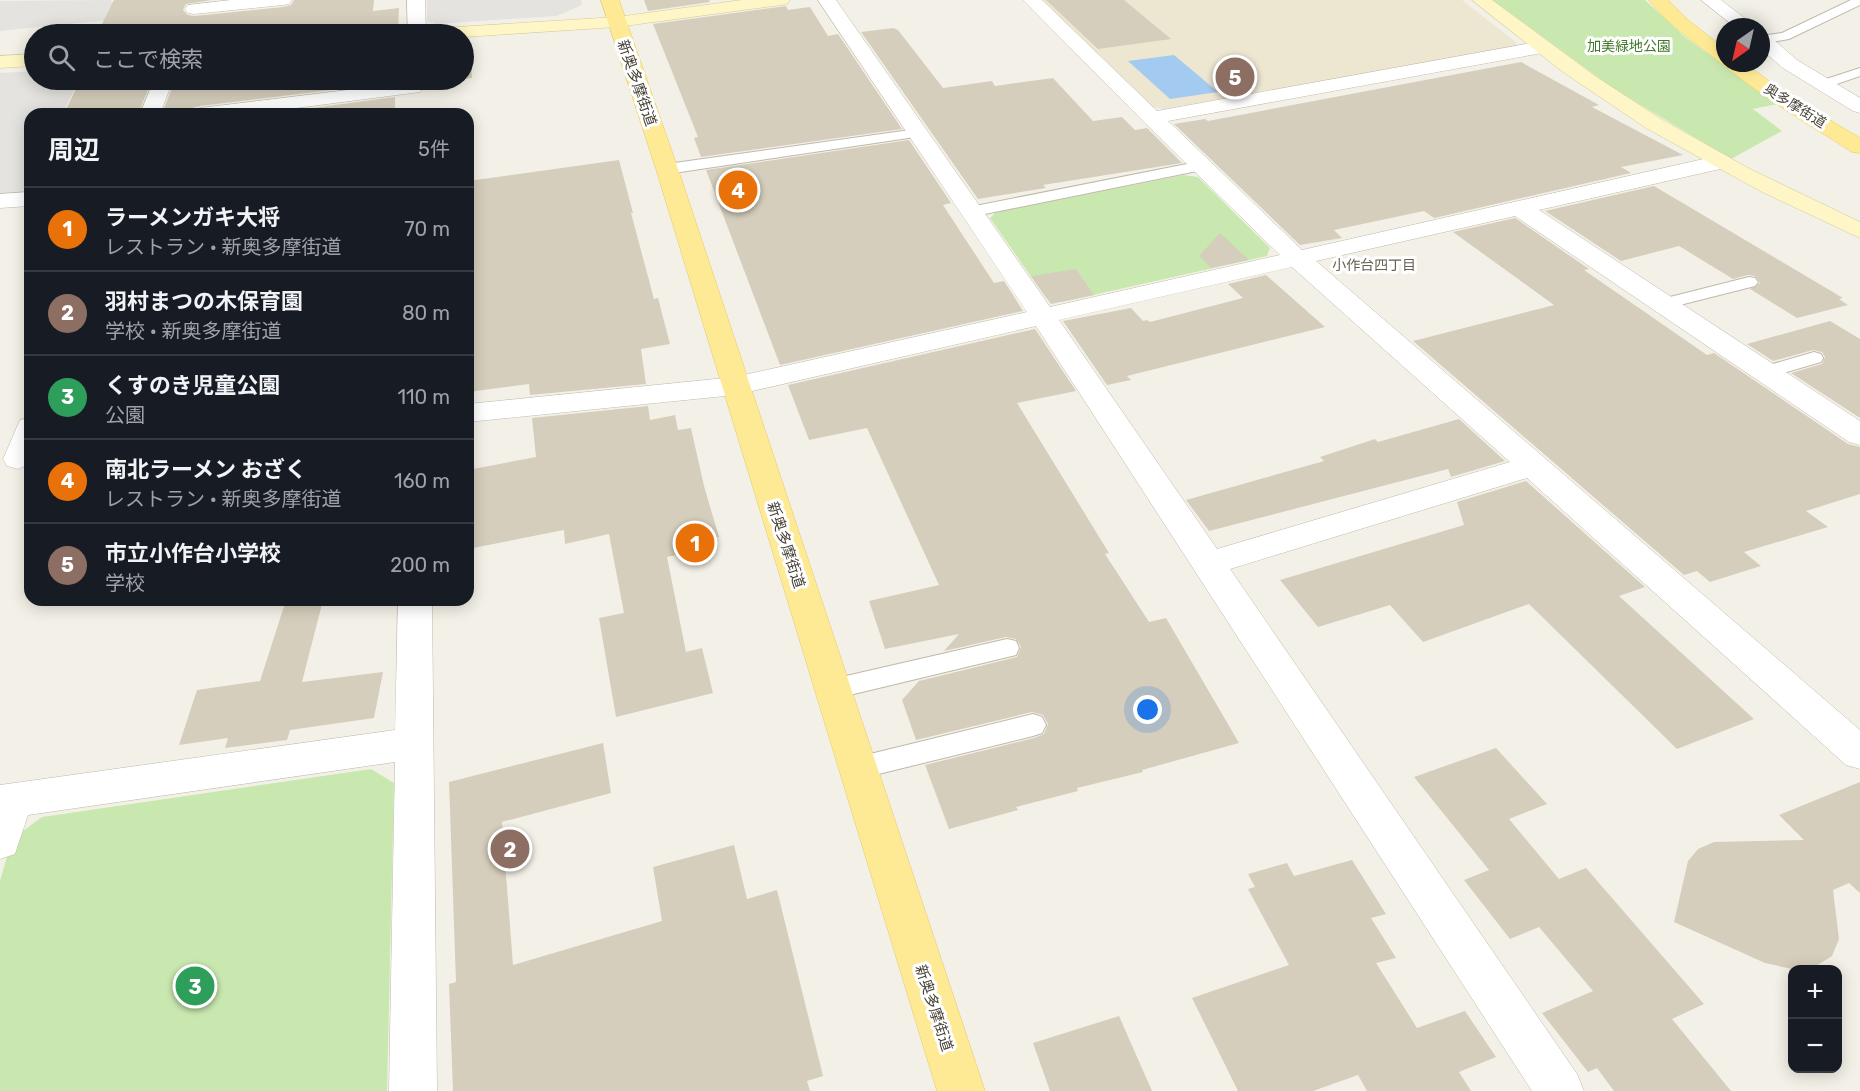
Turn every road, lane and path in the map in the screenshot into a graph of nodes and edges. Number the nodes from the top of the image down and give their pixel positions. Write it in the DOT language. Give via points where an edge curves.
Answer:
graph roads {
  1 [pos="283,0"];
  2 [pos="416,0"];
  3 [pos="781,0"];
  4 [pos="827,0"];
  5 [pos="1032,0"];
  6 [pos="1481,0"];
  7 [pos="1658,0"];
  8 [pos="1710,0"];
  9 [pos="1860,0"];
  10 [pos="195,5"];
  11 [pos="613,11"];
  12 [pos="1735,18"];
  13 [pos="187,24"];
  14 [pos="417,24"];
  15 [pos="474,28"];
  16 [pos="1770,38"];
  17 [pos="1542,47"];
  18 [pos="1770,47"];
  19 [pos="1716,51"];
  20 [pos="24,61"];
  21 [pos="0,62"];
  22 [pos="1744,72"];
  23 [pos="1860,72"];
  24 [pos="1822,85"];
  25 [pos="159,90"];
  26 [pos="414,91"];
  27 [pos="1860,107"];
  28 [pos="152,108"];
  29 [pos="256,108"];
  30 [pos="1151,118"];
  31 [pos="917,133"];
  32 [pos="1860,147"];
  33 [pos="810,148"];
  34 [pos="1721,162"];
  35 [pos="1202,166"];
  36 [pos="820,167"];
  37 [pos="667,169"];
  38 [pos="24,199"];
  39 [pos="0,201"];
  40 [pos="1521,209"];
  41 [pos="970,212"];
  42 [pos="1860,231"];
  43 [pos="1298,259"];
  44 [pos="1749,282"];
  45 [pos="1664,304"];
  46 [pos="1043,316"];
  47 [pos="1814,358"];
  48 [pos="1766,372"];
  49 [pos="735,386"];
  50 [pos="474,412"];
  51 [pos="1860,435"];
  52 [pos="24,441"];
  53 [pos="16,459"];
  54 [pos="1533,466"];
  55 [pos="1207,564"];
  56 [pos="414,606"];
  57 [pos="1007,648"];
  58 [pos="833,689"];
  59 [pos="1033,726"];
  60 [pos="414,743"];
  61 [pos="1860,753"];
  62 [pos="858,768"];
  63 [pos="6,801"];
  64 [pos="0,841"];
  65 [pos="413,1091"];
  66 [pos="961,1091"];
  67 [pos="1560,1091"];
  1 -- 10 [label="street"];
  2 -- 14 [label="street"];
  3 -- 11 [label="street"];
  4 -- 31 [label="street"];
  5 -- 30 [label="street"];
  6 -- 17 [label="street"];
  7 -- 19 [label="main road"];
  8 -- 12 [label="street"];
  9 -- 16 [label="lane" via="1785,36"];
  10 -- 13 [label="street"];
  11 -- 15 [label="street"];
  11 -- 37 [label="main road, 新奥多摩街道"];
  17 -- 30 [label="street"];
  17 -- 34 [label="street" via="1627,107"];
  18 -- 24 [label="street"];
  20 -- 21 [label="street"];
  22 -- 32 [label="main road, 奥多摩街道"];
  23 -- 24 [label="lane"];
  24 -- 27 [label="street"];
  25 -- 28 [label="street"];
  26 -- 29 [label="street"];
  30 -- 35 [label="street"];
  31 -- 33 [label="lane"];
  31 -- 41 [label="street"];
  33 -- 36 [label="lane"];
  33 -- 37 [label="lane"];
  34 -- 40 [label="street"];
  34 -- 42 [label="street"];
  35 -- 41 [label="lane"];
  35 -- 43 [label="street"];
  37 -- 49 [label="main road, 新奥多摩街道"];
  38 -- 39 [label="street"];
  40 -- 43 [label="street"];
  40 -- 45 [label="street"];
  41 -- 46 [label="street"];
  43 -- 46 [label="street"];
  43 -- 54 [label="street"];
  44 -- 45 [label="lane"];
  45 -- 48 [label="street"];
  46 -- 49 [label="street"];
  46 -- 55 [label="street"];
  47 -- 48 [label="lane"];
  48 -- 51 [label="street"];
  49 -- 50 [label="street"];
  49 -- 58 [label="main road, 新奥多摩街道"];
  52 -- 53 [label="street"];
  54 -- 55 [label="street"];
  54 -- 61 [label="street"];
  55 -- 67 [label="street"];
  56 -- 60 [label="street"];
  57 -- 58 [label="lane"];
  58 -- 62 [label="main road, 新奥多摩街道"];
  59 -- 62 [label="lane"];
  60 -- 63 [label="street"];
  60 -- 65 [label="street"];
  62 -- 66 [label="main road, 新奥多摩街道"];
  63 -- 64 [label="street"];
}
